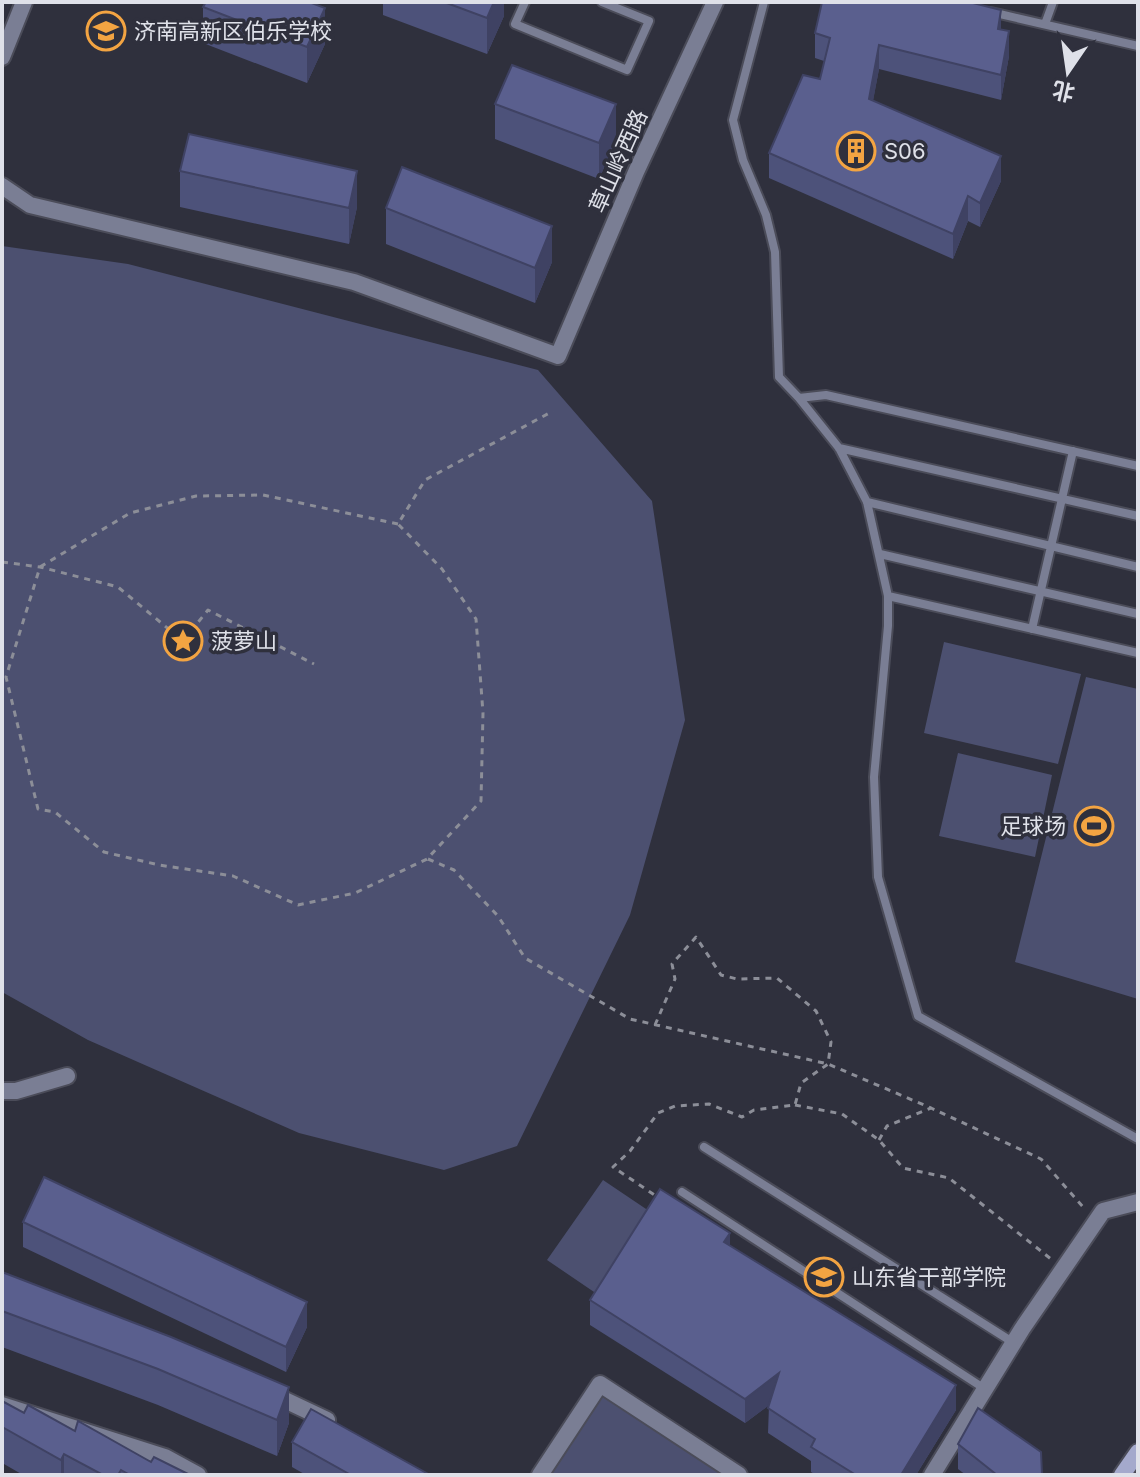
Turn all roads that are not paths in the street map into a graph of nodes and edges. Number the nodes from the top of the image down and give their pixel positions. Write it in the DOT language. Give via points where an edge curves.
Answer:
graph roads {
  1 [pos="24,2"];
  2 [pos="525,2"];
  3 [pos="602,2"];
  4 [pos="715,2"];
  5 [pos="764,2"];
  6 [pos="1053,2"];
  7 [pos="976,8"];
  8 [pos="1045,24"];
  9 [pos="1138,46"];
  10 [pos="2,57"];
  11 [pos="2,186"];
  12 [pos="799,398"];
  13 [pos="839,448"];
  14 [pos="1073,451"];
  15 [pos="1138,466"];
  16 [pos="1062,499"];
  17 [pos="867,502"];
  18 [pos="1138,516"];
  19 [pos="1051,546"];
  20 [pos="880,554"];
  21 [pos="1138,567"];
  22 [pos="1040,591"];
  23 [pos="888,596"];
  24 [pos="1138,614"];
  25 [pos="1032,629"];
  26 [pos="1138,653"];
  27 [pos="67,1076"];
  28 [pos="2,1091"];
  29 [pos="1138,1139"];
  30 [pos="704,1147"];
  31 [pos="682,1192"];
  32 [pos="1138,1202"];
  33 [pos="1014,1343"];
  34 [pos="255,1387"];
  35 [pos="985,1389"];
  36 [pos="2,1405"];
  37 [pos="340,1427"];
  38 [pos="1138,1452"];
  39 [pos="198,1475"];
  40 [pos="540,1475"];
  41 [pos="739,1475"];
  42 [pos="932,1475"];
  43 [pos="1122,1475"];
  1 -- 10 [label="street"];
  2 -- 3 [label="lane" via="515,24 627,70 649,21"];
  4 -- 11 [label="street, 草山岭西路" via="558,356 354,282 30,205"];
  5 -- 12 [label="lane" via="733,120 775,252 779,377"];
  6 -- 8 [label="lane"];
  7 -- 8 [label="lane"];
  8 -- 9 [label="lane"];
  12 -- 13 [label="lane"];
  12 -- 14 [label="lane" via="826,395"];
  13 -- 16 [label="lane"];
  13 -- 17 [label="lane"];
  14 -- 15 [label="lane"];
  14 -- 16 [label="lane"];
  16 -- 18 [label="lane"];
  16 -- 19 [label="lane"];
  17 -- 19 [label="lane"];
  17 -- 20 [label="lane"];
  19 -- 21 [label="lane"];
  19 -- 22 [label="lane"];
  20 -- 22 [label="lane"];
  20 -- 23 [label="lane"];
  22 -- 24 [label="lane"];
  22 -- 25 [label="lane"];
  23 -- 25 [label="lane"];
  23 -- 29 [label="lane" via="874,777 878,877 918,1016"];
  25 -- 26 [label="lane"];
  27 -- 28 [label="street"];
  30 -- 33 [label="lane"];
  31 -- 35 [label="lane"];
  32 -- 33 [label="street" via="1103,1211"];
  33 -- 35 [label="street"];
  34 -- 37 [label="street"];
  35 -- 42 [label="street"];
  36 -- 39 [label="street" via="165,1457"];
  38 -- 43 [label="main road"];
  40 -- 41 [label="street" via="600,1384"];
}
